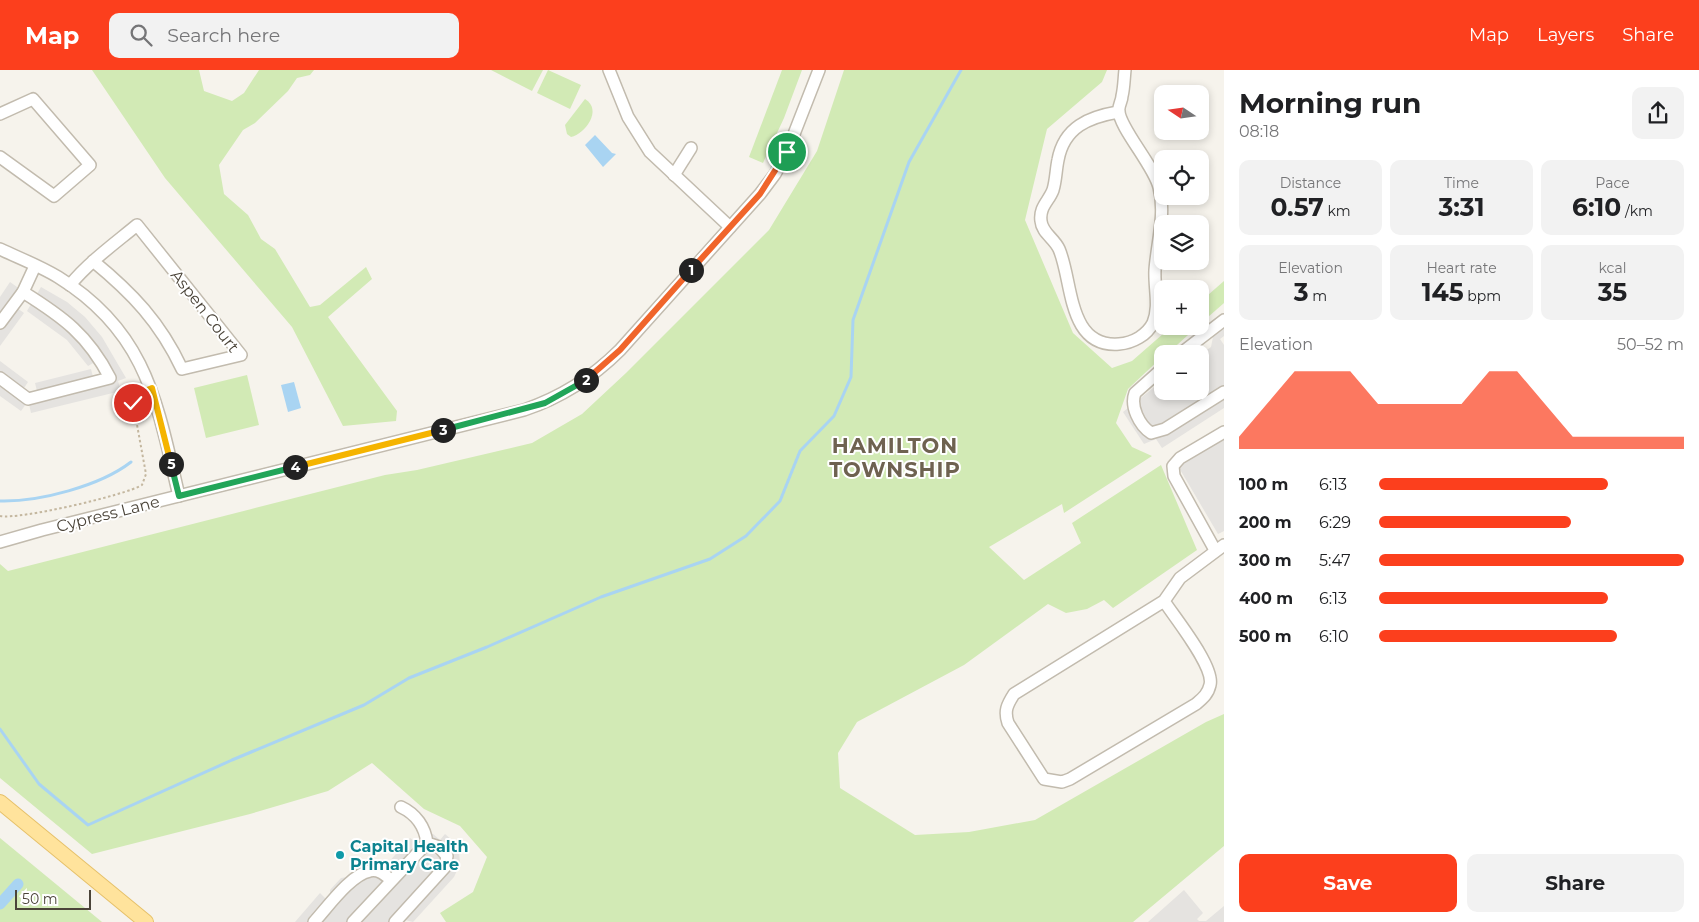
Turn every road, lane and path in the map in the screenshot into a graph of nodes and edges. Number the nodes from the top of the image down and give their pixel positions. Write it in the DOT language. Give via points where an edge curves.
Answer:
graph roads {
  1 [pos="609,70"];
  2 [pos="819,70"];
  3 [pos="1125,70"];
  4 [pos="1118,112"];
  5 [pos="0,114"];
  6 [pos="691,148"];
  7 [pos="0,157"];
  8 [pos="674,175"];
  9 [pos="730,227"];
  10 [pos="0,249"];
  11 [pos="93,262"];
  12 [pos="35,266"];
  13 [pos="70,285"];
  14 [pos="23,292"];
  15 [pos="1224,320"];
  16 [pos="0,323"];
  17 [pos="1192,345"];
  18 [pos="1154,376"];
  19 [pos="0,378"];
  20 [pos="152,388"];
  21 [pos="1224,392"];
  22 [pos="1224,432"];
  23 [pos="179,496"];
  24 [pos="0,516"];
  25 [pos="0,542"];
  26 [pos="1220,547"];
  27 [pos="1164,602"];
  28 [pos="0,802"];
  29 [pos="401,807"];
  30 [pos="427,843"];
  31 [pos="391,880"];
  32 [pos="146,922"];
  33 [pos="314,922"];
  34 [pos="353,922"];
  35 [pos="395,922"];
  1 -- 8 [label="street" via="638,134 650,152"];
  2 -- 9 [label="street, Cypress Lane" via="775,174"];
  3 -- 4 [label="street"];
  4 -- 4 [label="street" via="1084,121 1072,132 1058,157 1052,190 1043,204 1041,221 1058,248 1080,324 1092,337 1110,344 1136,340 1152,324 1157,310 1155,273 1162,206 1157,180"];
  5 -- 7 [label="street" via="33,99 90,165 54,196"];
  6 -- 8 [label="street"];
  8 -- 9 [label="street"];
  9 -- 23 [label="street, Cypress Lane" via="604,365 584,381 545,403"];
  10 -- 12 [label="street"];
  11 -- 11 [label="street, Aspen Court" via="137,225 241,355 182,369 148,312"];
  11 -- 13 [label="street, Aspen Court"];
  12 -- 13 [label="street"];
  12 -- 14 [label="street"];
  13 -- 20 [label="street" via="117,327"];
  14 -- 16 [label="street"];
  14 -- 19 [label="street" via="70,323 92,347 110,378 28,398"];
  15 -- 17 [label="street"];
  18 -- 21 [label="street" via="1135,393 1133,408 1151,433 1165,429"];
  20 -- 23 [label="street"];
  20 -- 24 [label="path" via="140,393 133,403 146,474 142,485 21,517"];
  22 -- 26 [label="street" via="1180,458 1173,466 1174,476"];
  23 -- 25 [label="street, Cypress Lane"];
  26 -- 27 [label="street" via="1180,578"];
  27 -- 27 [label="street" via="1014,694 1007,704 1005,714 1008,723 1044,779 1062,782 1070,779 1206,695 1211,684 1205,663"];
  28 -- 32 [label="main road"];
  29 -- 30 [label="street" via="408,810 426,831"];
  30 -- 31 [label="street"];
  30 -- 35 [label="street" via="439,847 447,856 445,867"];
  31 -- 33 [label="street" via="381,872 370,870 356,876"];
  31 -- 34 [label="street"];
}
